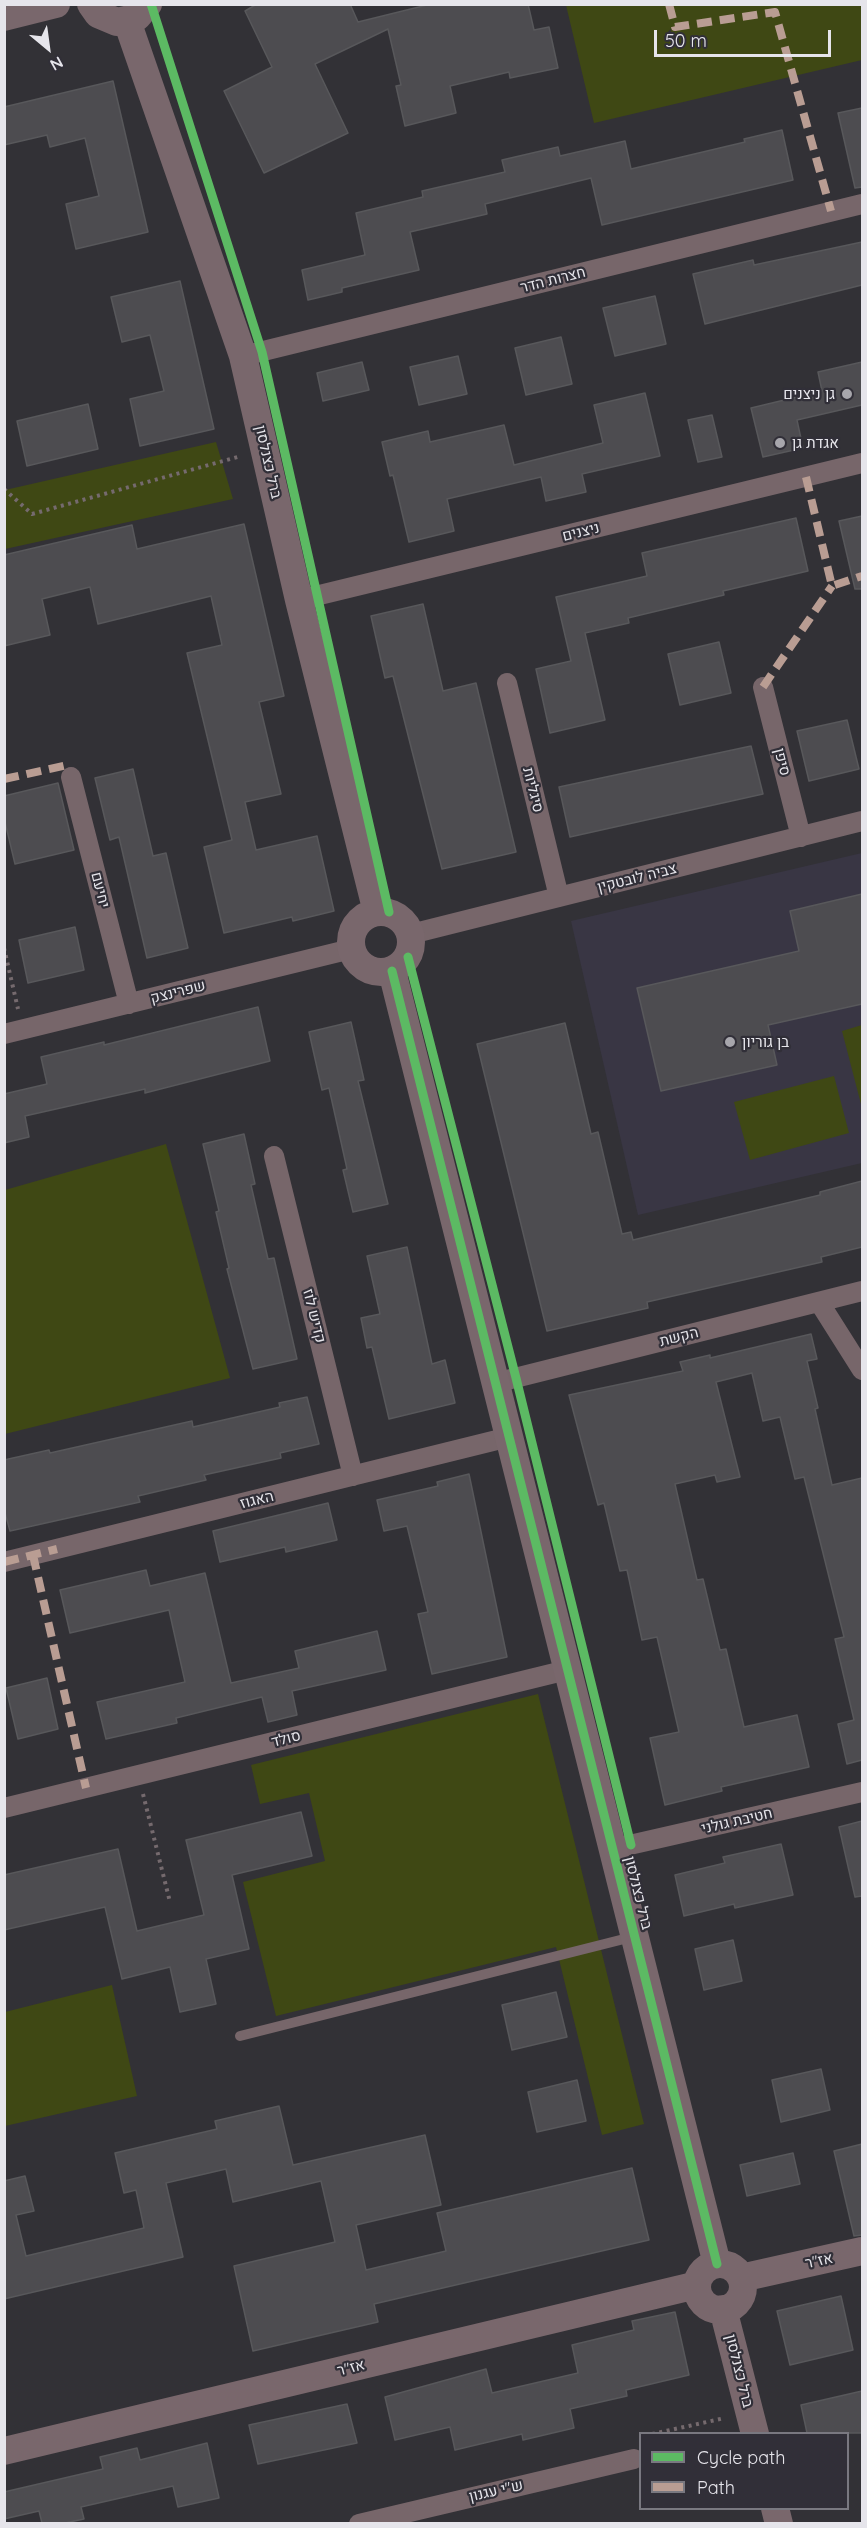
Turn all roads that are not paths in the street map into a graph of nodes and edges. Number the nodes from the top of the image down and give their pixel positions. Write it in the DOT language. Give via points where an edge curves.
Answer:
graph roads {
  1 [pos="56,4"];
  2 [pos="91,4"];
  3 [pos="138,13"];
  4 [pos="4,17"];
  5 [pos="862,204"];
  6 [pos="243,356"];
  7 [pos="862,463"];
  8 [pos="299,600"];
  9 [pos="507,683"];
  10 [pos="763,687"];
  11 [pos="71,777"];
  12 [pos="862,821"];
  13 [pos="801,837"];
  14 [pos="560,897"];
  15 [pos="377,912"];
  16 [pos="411,934"];
  17 [pos="351,949"];
  18 [pos="392,971"];
  19 [pos="129,1004"];
  20 [pos="14,1032"];
  21 [pos="274,1156"];
  22 [pos="862,1291"];
  23 [pos="819,1302"];
  24 [pos="862,1370"];
  25 [pos="495,1383"];
  26 [pos="509,1437"];
  27 [pos="353,1476"];
  28 [pos="4,1562"];
  29 [pos="567,1670"];
  30 [pos="862,1792"];
  31 [pos="4,1808"];
  32 [pos="612,1849"];
  33 [pos="634,1937"];
  34 [pos="240,2036"];
  35 [pos="862,2251"];
  36 [pos="717,2264"];
  37 [pos="741,2278"];
  38 [pos="697,2285"];
  39 [pos="723,2309"];
  40 [pos="752,2423"];
  41 [pos="4,2451"];
  42 [pos="634,2459"];
  43 [pos="358,2523"];
  1 -- 4 [label="street"];
  2 -- 3 [label="street" via="107,20"];
  3 -- 6 [label="street, ברל כצנלסון"];
  5 -- 6 [label="street, חצרות הדר"];
  6 -- 8 [label="street, ברל כצנלסון"];
  7 -- 8 [label="street, ניצנים"];
  8 -- 15 [label="street, ברל כצנלסון"];
  9 -- 14 [label="street, סיגליות"];
  10 -- 13 [label="street, סיפן"];
  11 -- 19 [label="street, יחיעם"];
  12 -- 13 [label="street, צביה לובטקין"];
  13 -- 14 [label="street, צביה לובטקין"];
  14 -- 16 [label="street, צביה לובטקין"];
  15 -- 16 [label="street" via="399,917"];
  15 -- 17 [label="street" via="359,921 353,931"];
  16 -- 18 [label="street" via="408,957"];
  17 -- 18 [label="street" via="362,967 372,972"];
  17 -- 19 [label="street, שפרינצק"];
  18 -- 25 [label="street, ברל כצנלסון"];
  19 -- 20 [label="street, שפרינצק"];
  21 -- 27 [label="street, קדיש לוז"];
  22 -- 23 [label="street, הקשת"];
  23 -- 24 [label="street"];
  23 -- 25 [label="street, הקשת"];
  25 -- 26 [label="street, ברל כצנלסון"];
  26 -- 27 [label="street, האגוז"];
  26 -- 29 [label="street, ברל כצנלסון"];
  27 -- 28 [label="street, האגוז"];
  29 -- 31 [label="street, סולד"];
  29 -- 32 [label="street, ברל כצנלסון"];
  30 -- 32 [label="street, חטיבת גולני"];
  32 -- 33 [label="street, ברל כצנלסון"];
  33 -- 34 [label="lane"];
  33 -- 36 [label="street, ברל כצנלסון"];
  35 -- 37 [label="street, אז\"ר"];
  36 -- 37 [label="street" via="731,2267"];
  36 -- 38 [label="street" via="703,2271"];
  37 -- 39 [label="street" via="740,2298"];
  38 -- 39 [label="street" via="704,2303"];
  38 -- 41 [label="street, אז\"ר"];
  39 -- 40 [label="street, ברל כצנלסון"];
  42 -- 43 [label="street, ש\"י עגנון"];
}
